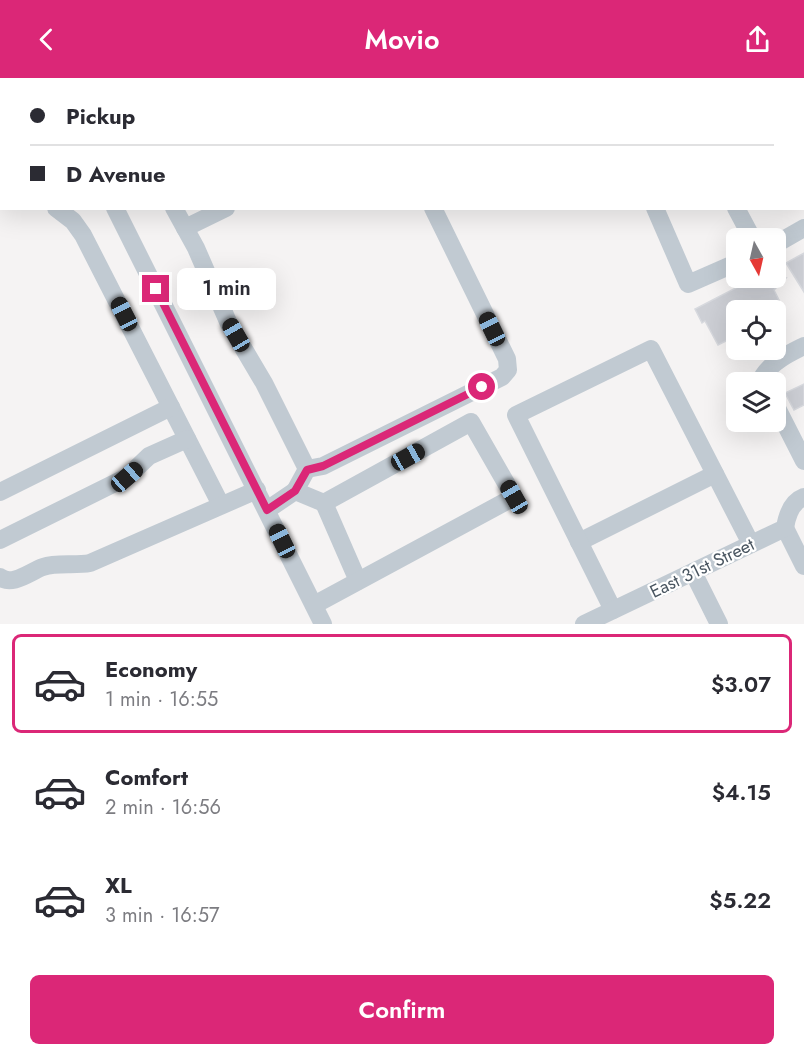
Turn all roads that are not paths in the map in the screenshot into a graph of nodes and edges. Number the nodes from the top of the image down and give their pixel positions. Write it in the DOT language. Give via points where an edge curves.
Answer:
graph roads {
  1 [pos="59,210"];
  2 [pos="117,210"];
  3 [pos="175,210"];
  4 [pos="222,210"];
  5 [pos="434,210"];
  6 [pos="656,210"];
  7 [pos="737,210"];
  8 [pos="185,228"];
  9 [pos="747,228"];
  10 [pos="804,228"];
  11 [pos="786,238"];
  12 [pos="726,267"];
  13 [pos="804,346"];
  14 [pos="766,372"];
  15 [pos="171,407"];
  16 [pos="786,426"];
  17 [pos="187,439"];
  18 [pos="804,461"];
  19 [pos="307,470"];
  20 [pos="715,474"];
  21 [pos="257,490"];
  22 [pos="295,491"];
  23 [pos="0,492"];
  24 [pos="804,497"];
  25 [pos="324,503"];
  26 [pos="221,506"];
  27 [pos="267,510"];
  28 [pos="785,528"];
  29 [pos="0,540"];
  30 [pos="579,542"];
  31 [pos="751,544"];
  32 [pos="804,566"];
  33 [pos="693,572"];
  34 [pos="0,577"];
  35 [pos="358,581"];
  36 [pos="613,610"];
  37 [pos="315,617"];
  38 [pos="584,624"];
  39 [pos="719,624"];
  1 -- 15 [label="street" via="83,235"];
  2 -- 21 [label="street"];
  3 -- 8 [label="street"];
  4 -- 8 [label="street"];
  5 -- 19 [label="street" via="507,359 508,370 323,466"];
  6 -- 12 [label="street" via="688,284"];
  7 -- 9 [label="street"];
  8 -- 19 [label="street" via="229,324 264,383"];
  10 -- 11 [label="street"];
  13 -- 14 [label="street" via="782,357"];
  15 -- 17 [label="street"];
  15 -- 23 [label="street"];
  16 -- 18 [label="street"];
  17 -- 26 [label="street"];
  17 -- 29 [label="street" via="149,456 127,477"];
  19 -- 22 [label="street"];
  20 -- 30 [label="street"];
  20 -- 30 [label="street" via="651,349 516,415"];
  20 -- 31 [label="street"];
  21 -- 26 [label="street"];
  21 -- 27 [label="street"];
  22 -- 25 [label="street"];
  22 -- 27 [label="street"];
  24 -- 28 [label="street" via="788,512"];
  25 -- 35 [label="street"];
  25 -- 35 [label="street" via="471,422 514,497"];
  26 -- 34 [label="street" via="90,563 46,566 12,580"];
  27 -- 37 [label="street"];
  28 -- 31 [label="street, East 31st Street"];
  28 -- 32 [label="street"];
  30 -- 36 [label="street"];
  31 -- 33 [label="street, East 31st Street"];
  33 -- 36 [label="street, East 31st Street"];
  33 -- 39 [label="street"];
  35 -- 37 [label="street"];
  36 -- 38 [label="street, East 31st Street"];
}
